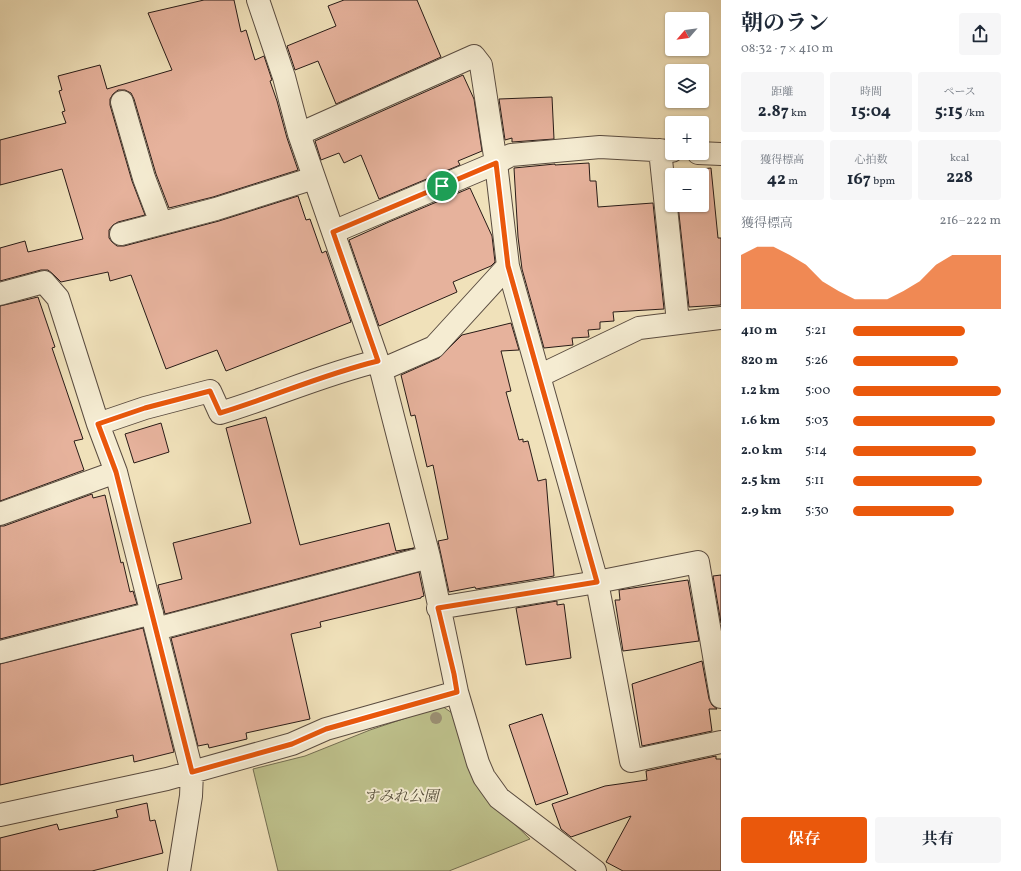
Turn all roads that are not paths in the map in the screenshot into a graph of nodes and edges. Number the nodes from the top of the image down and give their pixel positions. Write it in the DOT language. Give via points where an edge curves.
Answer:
graph roads {
  1 [pos="258,0"];
  2 [pos="122,102"];
  3 [pos="299,134"];
  4 [pos="665,151"];
  5 [pos="709,153"];
  6 [pos="721,154"];
  7 [pos="667,160"];
  8 [pos="496,163"];
  9 [pos="314,178"];
  10 [pos="161,223"];
  11 [pos="333,232"];
  12 [pos="121,234"];
  13 [pos="508,266"];
  14 [pos="0,294"];
  15 [pos="721,318"];
  16 [pos="678,322"];
  17 [pos="379,365"];
  18 [pos="538,376"];
  19 [pos="98,424"];
  20 [pos="116,472"];
  21 [pos="0,514"];
  22 [pos="429,557"];
  23 [pos="597,582"];
  24 [pos="438,608"];
  25 [pos="154,621"];
  26 [pos="0,652"];
  27 [pos="457,692"];
  28 [pos="721,697"];
  29 [pos="721,742"];
  30 [pos="192,772"];
  31 [pos="0,815"];
  32 [pos="179,871"];
  33 [pos="595,871"];
  1 -- 3 [label="street" via="284,77"];
  2 -- 10 [label="street" via="144,178"];
  3 -- 8 [label="street" via="474,56 481,65"];
  3 -- 9 [label="street"];
  4 -- 8 [label="street" via="600,146 511,155"];
  5 -- 6 [label="street"];
  7 -- 16 [label="street"];
  8 -- 11 [label="street"];
  8 -- 13 [label="street"];
  9 -- 10 [label="street" via="216,210"];
  9 -- 11 [label="street"];
  10 -- 12 [label="street"];
  11 -- 17 [label="street"];
  13 -- 17 [label="street" via="434,347"];
  13 -- 18 [label="street"];
  14 -- 19 [label="street" via="44,282 58,298"];
  15 -- 16 [label="street"];
  16 -- 18 [label="street" via="639,328"];
  17 -- 19 [label="street" via="350,368 220,413 210,391 145,408"];
  17 -- 22 [label="street"];
  18 -- 23 [label="street"];
  19 -- 20 [label="street"];
  20 -- 21 [label="street"];
  20 -- 25 [label="street"];
  22 -- 24 [label="street"];
  22 -- 25 [label="street"];
  23 -- 24 [label="street"];
  23 -- 28 [label="street" via="698,562"];
  23 -- 29 [label="street" via="631,761"];
  24 -- 27 [label="street"];
  25 -- 26 [label="street"];
  25 -- 30 [label="street"];
  27 -- 30 [label="street" via="326,729 292,744"];
  27 -- 33 [label="street" via="478,763 484,778 499,798"];
  30 -- 31 [label="street"];
  30 -- 32 [label="street" via="192,796"];
}
